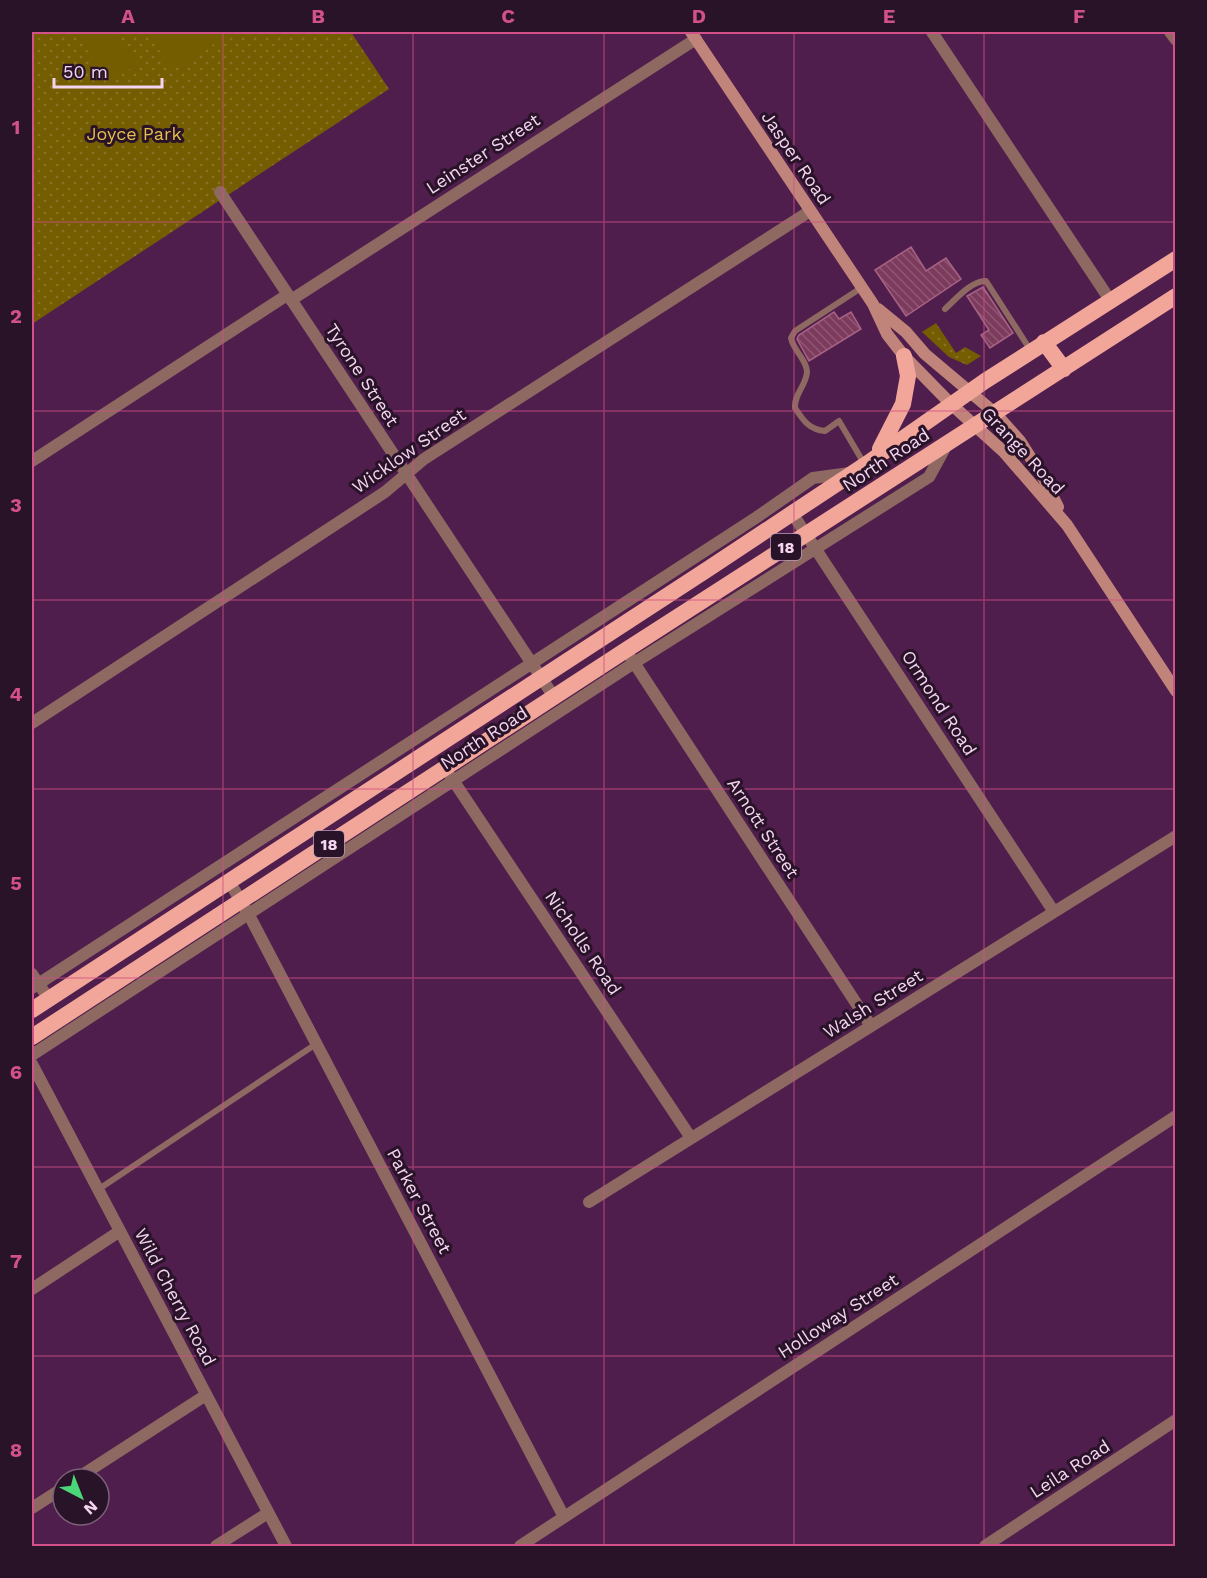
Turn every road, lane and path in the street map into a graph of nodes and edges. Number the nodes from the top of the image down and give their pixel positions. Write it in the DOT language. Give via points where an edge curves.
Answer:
graph roads {
  1 [pos="932,32"];
  2 [pos="1170,32"];
  3 [pos="693,35"];
  4 [pos="1176,40"];
  5 [pos="220,192"];
  6 [pos="810,211"];
  7 [pos="1176,259"];
  8 [pos="861,288"];
  9 [pos="1176,296"];
  10 [pos="289,298"];
  11 [pos="1110,300"];
  12 [pos="873,304"];
  13 [pos="945,309"];
  14 [pos="1038,347"];
  15 [pos="904,356"];
  16 [pos="1064,369"];
  17 [pos="970,392"];
  18 [pos="951,404"];
  19 [pos="995,413"];
  20 [pos="976,426"];
  21 [pos="880,453"];
  22 [pos="32,461"];
  23 [pos="858,469"];
  24 [pos="406,474"];
  25 [pos="792,513"];
  26 [pos="1067,525"];
  27 [pos="812,541"];
  28 [pos="630,657"];
  29 [pos="536,670"];
  30 [pos="1176,691"];
  31 [pos="554,697"];
  32 [pos="32,723"];
  33 [pos="450,775"];
  34 [pos="1176,836"];
  35 [pos="229,880"];
  36 [pos="245,908"];
  37 [pos="1054,912"];
  38 [pos="34,982"];
  39 [pos="49,999"];
  40 [pos="32,1010"];
  41 [pos="871,1026"];
  42 [pos="32,1036"];
  43 [pos="316,1044"];
  44 [pos="32,1055"];
  45 [pos="32,1064"];
  46 [pos="1176,1116"];
  47 [pos="691,1138"];
  48 [pos="99,1189"];
  49 [pos="589,1202"];
  50 [pos="120,1231"];
  51 [pos="32,1289"];
  52 [pos="206,1395"];
  53 [pos="1176,1420"];
  54 [pos="95,1467"];
  55 [pos="51,1496"];
  56 [pos="32,1508"];
  57 [pos="268,1513"];
  58 [pos="564,1517"];
  59 [pos="216,1546"];
  60 [pos="286,1546"];
  61 [pos="520,1546"];
  62 [pos="985,1546"];
  1 -- 11 [label="street"];
  2 -- 4 [label="street"];
  3 -- 6 [label="main road, Jasper Road"];
  3 -- 10 [label="street, Leinster Street"];
  5 -- 10 [label="street, Tyrone Street"];
  6 -- 8 [label="main road, Jasper Road"];
  6 -- 24 [label="street, Wicklow Street"];
  7 -- 11 [label="highway, North Road / 18"];
  8 -- 12 [label="main road, Jasper Road"];
  8 -- 23 [label="lane" via="795,331 791,338 807,370 795,408 807,425 817,430 825,431 839,422"];
  9 -- 16 [label="highway, North Road / 18"];
  10 -- 22 [label="street, Leinster Street"];
  10 -- 24 [label="street, Tyrone Street"];
  11 -- 14 [label="highway, North Road / 18"];
  12 -- 15 [label="main road, Jasper Road" via="887,334"];
  12 -- 17 [label="main road, Jasper Road"];
  13 -- 14 [label="lane" via="981,280 986,281"];
  14 -- 16 [label="highway"];
  14 -- 17 [label="highway, North Road / 18"];
  15 -- 18 [label="main road, Jasper Road"];
  15 -- 21 [label="highway" via="908,376 903,404"];
  16 -- 19 [label="highway, North Road / 18"];
  17 -- 18 [label="highway, North Road / 18"];
  17 -- 19 [label="main road, Jasper Road"];
  18 -- 20 [label="main road, Grange Road"];
  18 -- 21 [label="highway, North Road / 18"];
  19 -- 20 [label="highway, North Road / 18"];
  19 -- 26 [label="main road, Grange Road" via="1020,441"];
  20 -- 26 [label="main road, Grange Road" via="1004,452"];
  20 -- 27 [label="highway, North Road / 18"];
  21 -- 23 [label="highway, North Road / 18"];
  23 -- 25 [label="highway, North Road / 18"];
  23 -- 29 [label="street, North Road" via="813,478"];
  24 -- 29 [label="street, Tyrone Street"];
  24 -- 32 [label="street, Wicklow Street" via="385,492"];
  25 -- 27 [label="street, Ormond Road"];
  25 -- 29 [label="highway, North Road / 18"];
  26 -- 30 [label="main road, Grange Road"];
  27 -- 28 [label="highway, North Road / 18"];
  27 -- 37 [label="street, Ormond Road"];
  28 -- 31 [label="highway, North Road / 18"];
  28 -- 33 [label="street, North Road"];
  28 -- 41 [label="street, Arnott Street"];
  29 -- 31 [label="street, Tyrone Street"];
  29 -- 35 [label="highway, North Road / 18"];
  29 -- 38 [label="street, North Road"];
  31 -- 33 [label="highway, North Road / 18"];
  33 -- 36 [label="highway, North Road / 18"];
  33 -- 47 [label="street, Nicholls Road"];
  34 -- 37 [label="street, Walsh Street"];
  35 -- 36 [label="street, Parker Street"];
  35 -- 39 [label="highway, North Road / 18"];
  36 -- 42 [label="highway, North Road / 18"];
  36 -- 43 [label="street, Parker Street"];
  36 -- 44 [label="street, North Road"];
  37 -- 41 [label="street, Walsh Street"];
  38 -- 39 [label="street"];
  39 -- 40 [label="highway, North Road / 18"];
  41 -- 47 [label="street, Walsh Street"];
  43 -- 48 [label="lane"];
  43 -- 58 [label="street, Parker Street"];
  45 -- 48 [label="street, Wild Cherry Road"];
  46 -- 58 [label="street, Holloway Street"];
  47 -- 49 [label="street, Walsh Street"];
  48 -- 50 [label="street, Wild Cherry Road"];
  50 -- 51 [label="street"];
  50 -- 52 [label="street, Wild Cherry Road"];
  52 -- 54 [label="street"];
  52 -- 57 [label="street, Wild Cherry Road"];
  53 -- 62 [label="street, Leila Road"];
  55 -- 56 [label="street"];
  57 -- 59 [label="street"];
  57 -- 60 [label="street, Wild Cherry Road"];
  58 -- 61 [label="street, Holloway Street"];
}
